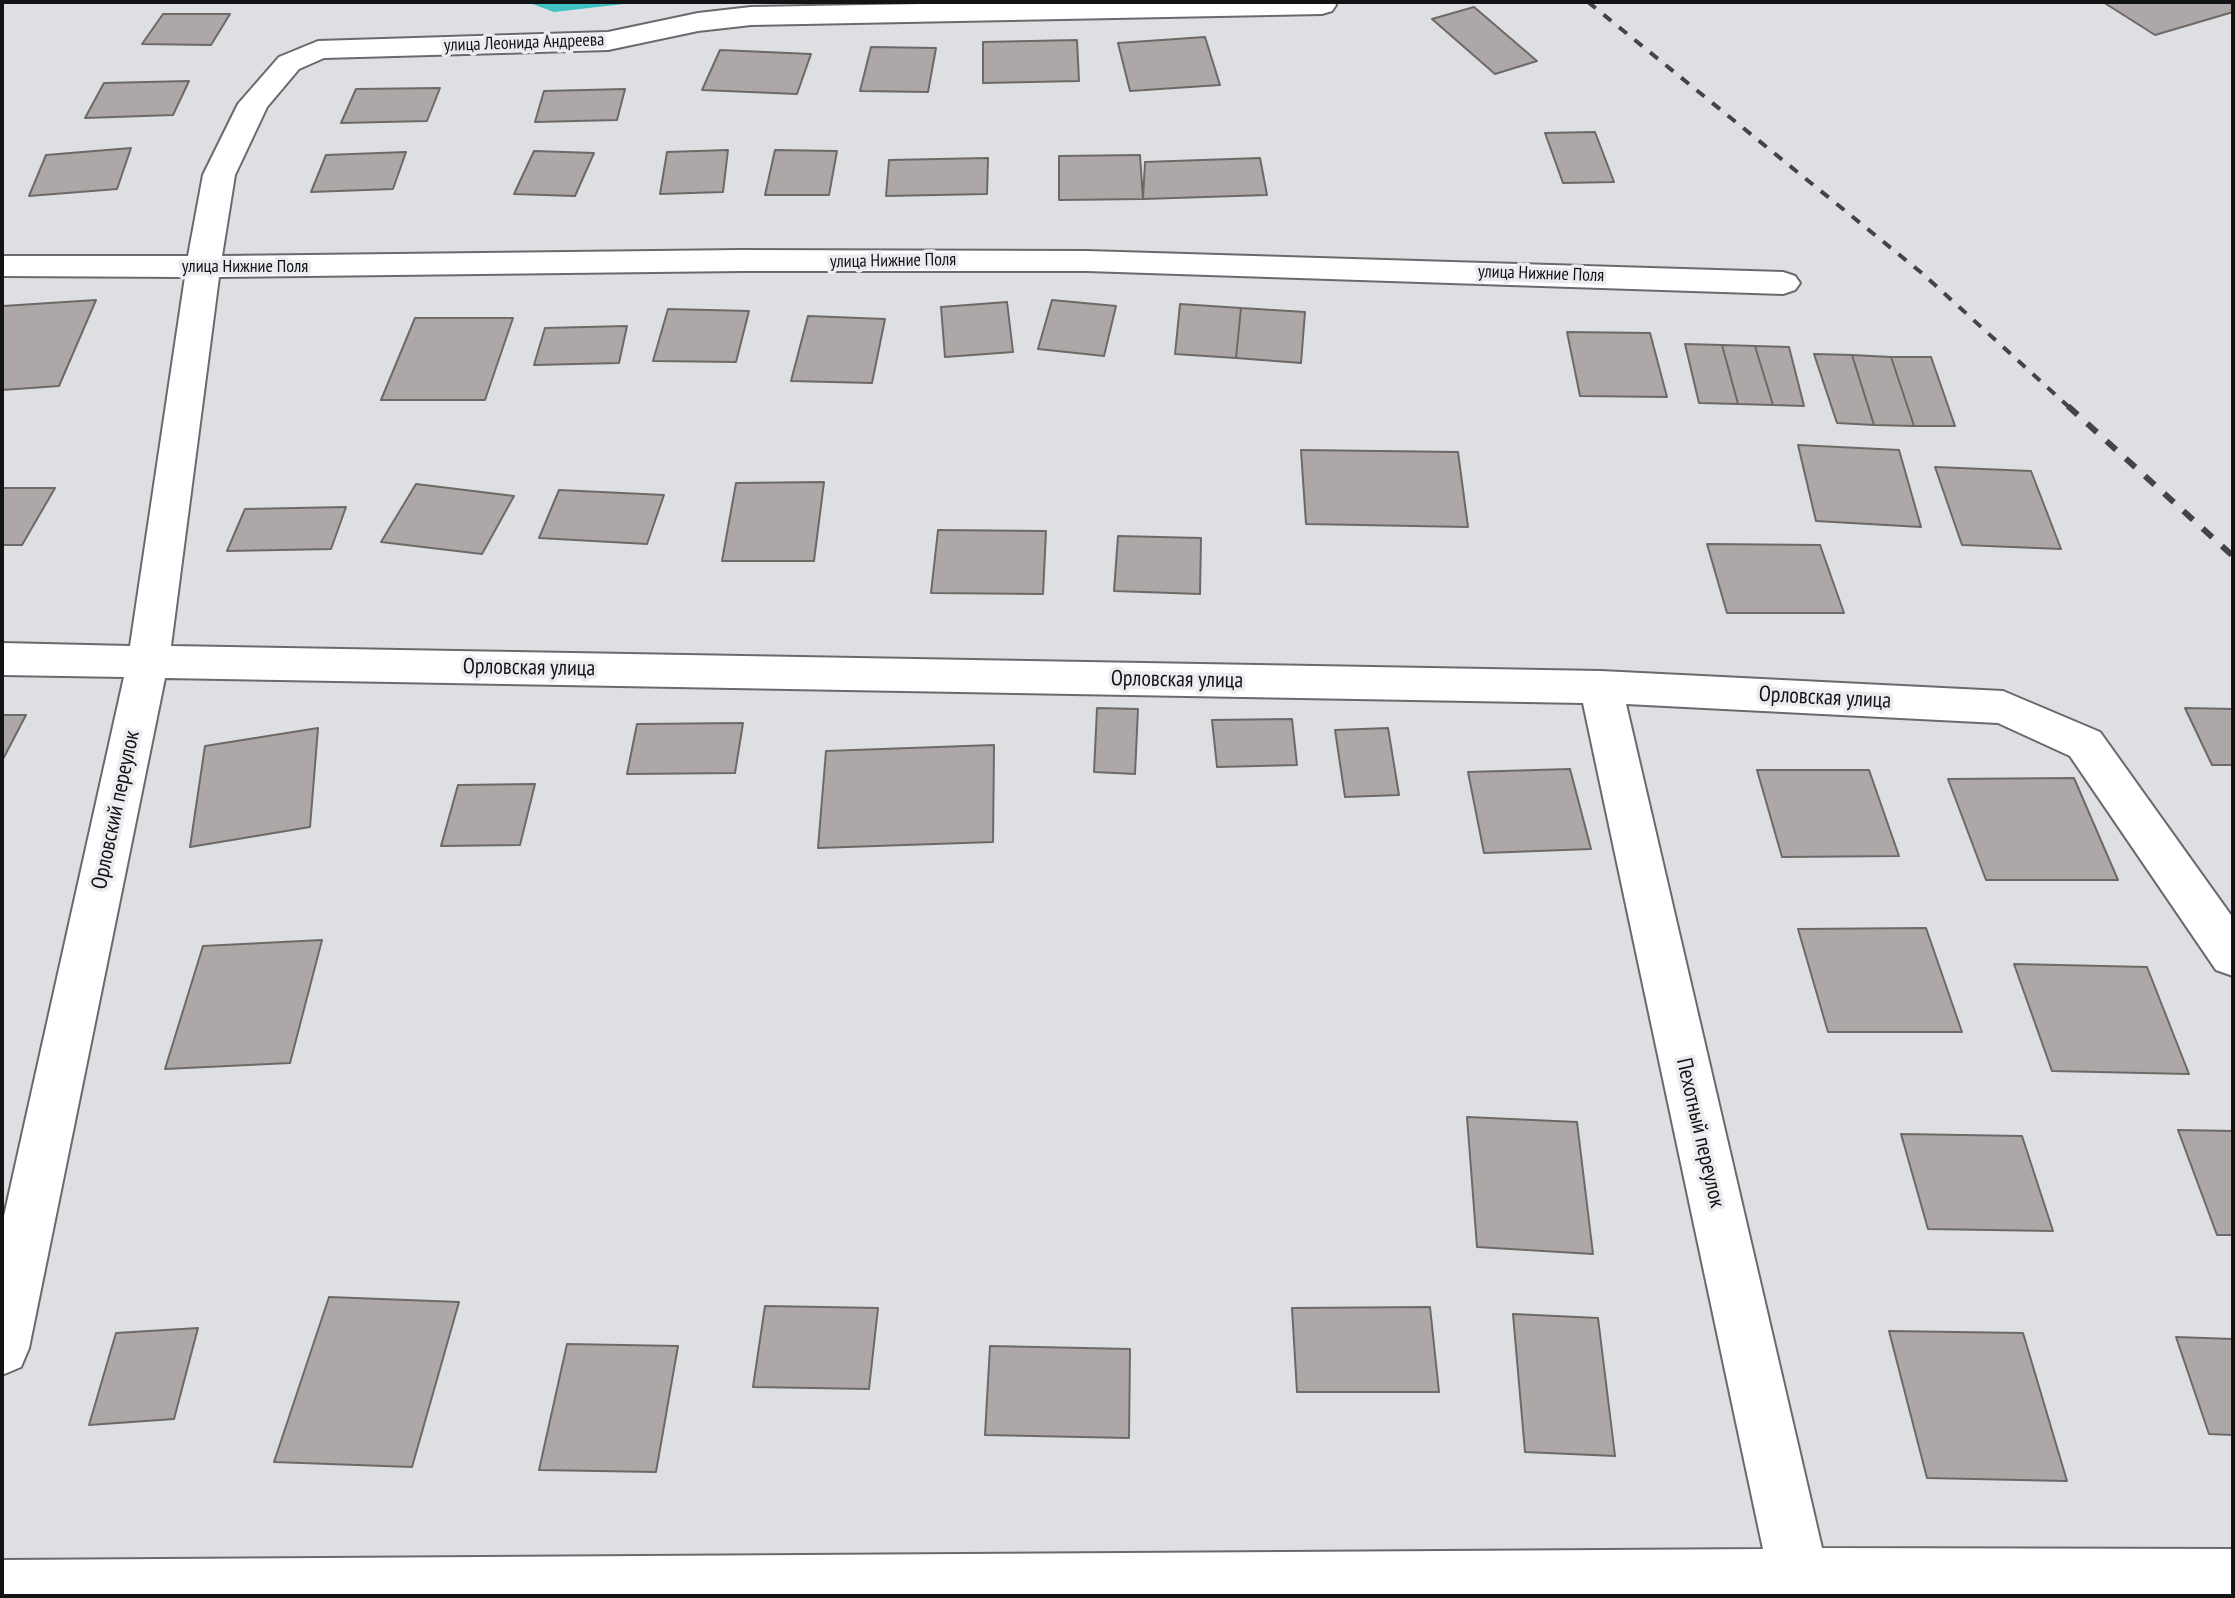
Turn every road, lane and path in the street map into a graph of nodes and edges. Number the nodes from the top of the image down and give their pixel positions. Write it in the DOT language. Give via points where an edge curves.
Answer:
graph roads {
  1 [pos="1322,5"];
  2 [pos="2,266"];
  3 [pos="203,268"];
  4 [pos="1783,283"];
  5 [pos="2,659"];
  6 [pos="148,661"];
  7 [pos="1601,687"];
  8 [pos="2233,956"];
  9 [pos="2,1348"];
  10 [pos="1799,1578"];
  11 [pos="2233,1579"];
  12 [pos="2,1590"];
  1 -- 3 [label="street, улица Леонида Андреева" via="751,16 608,41 318,50 289,63 253,104 219,175"];
  2 -- 3 [label="street, улица Нижние Поля"];
  3 -- 4 [label="street, улица Нижние Поля" via="984,260"];
  3 -- 6 [label="street, Орловский переулок"];
  5 -- 6 [label="street, Орловская улица"];
  6 -- 7 [label="street, Орловская улица"];
  6 -- 9 [label="street, Орловский переулок"];
  7 -- 8 [label="street, Орловская улица" via="2003,707 2085,744"];
  7 -- 10 [label="street, Пехотный переулок"];
  10 -- 11 [label="street"];
  10 -- 12 [label="street"];
}
